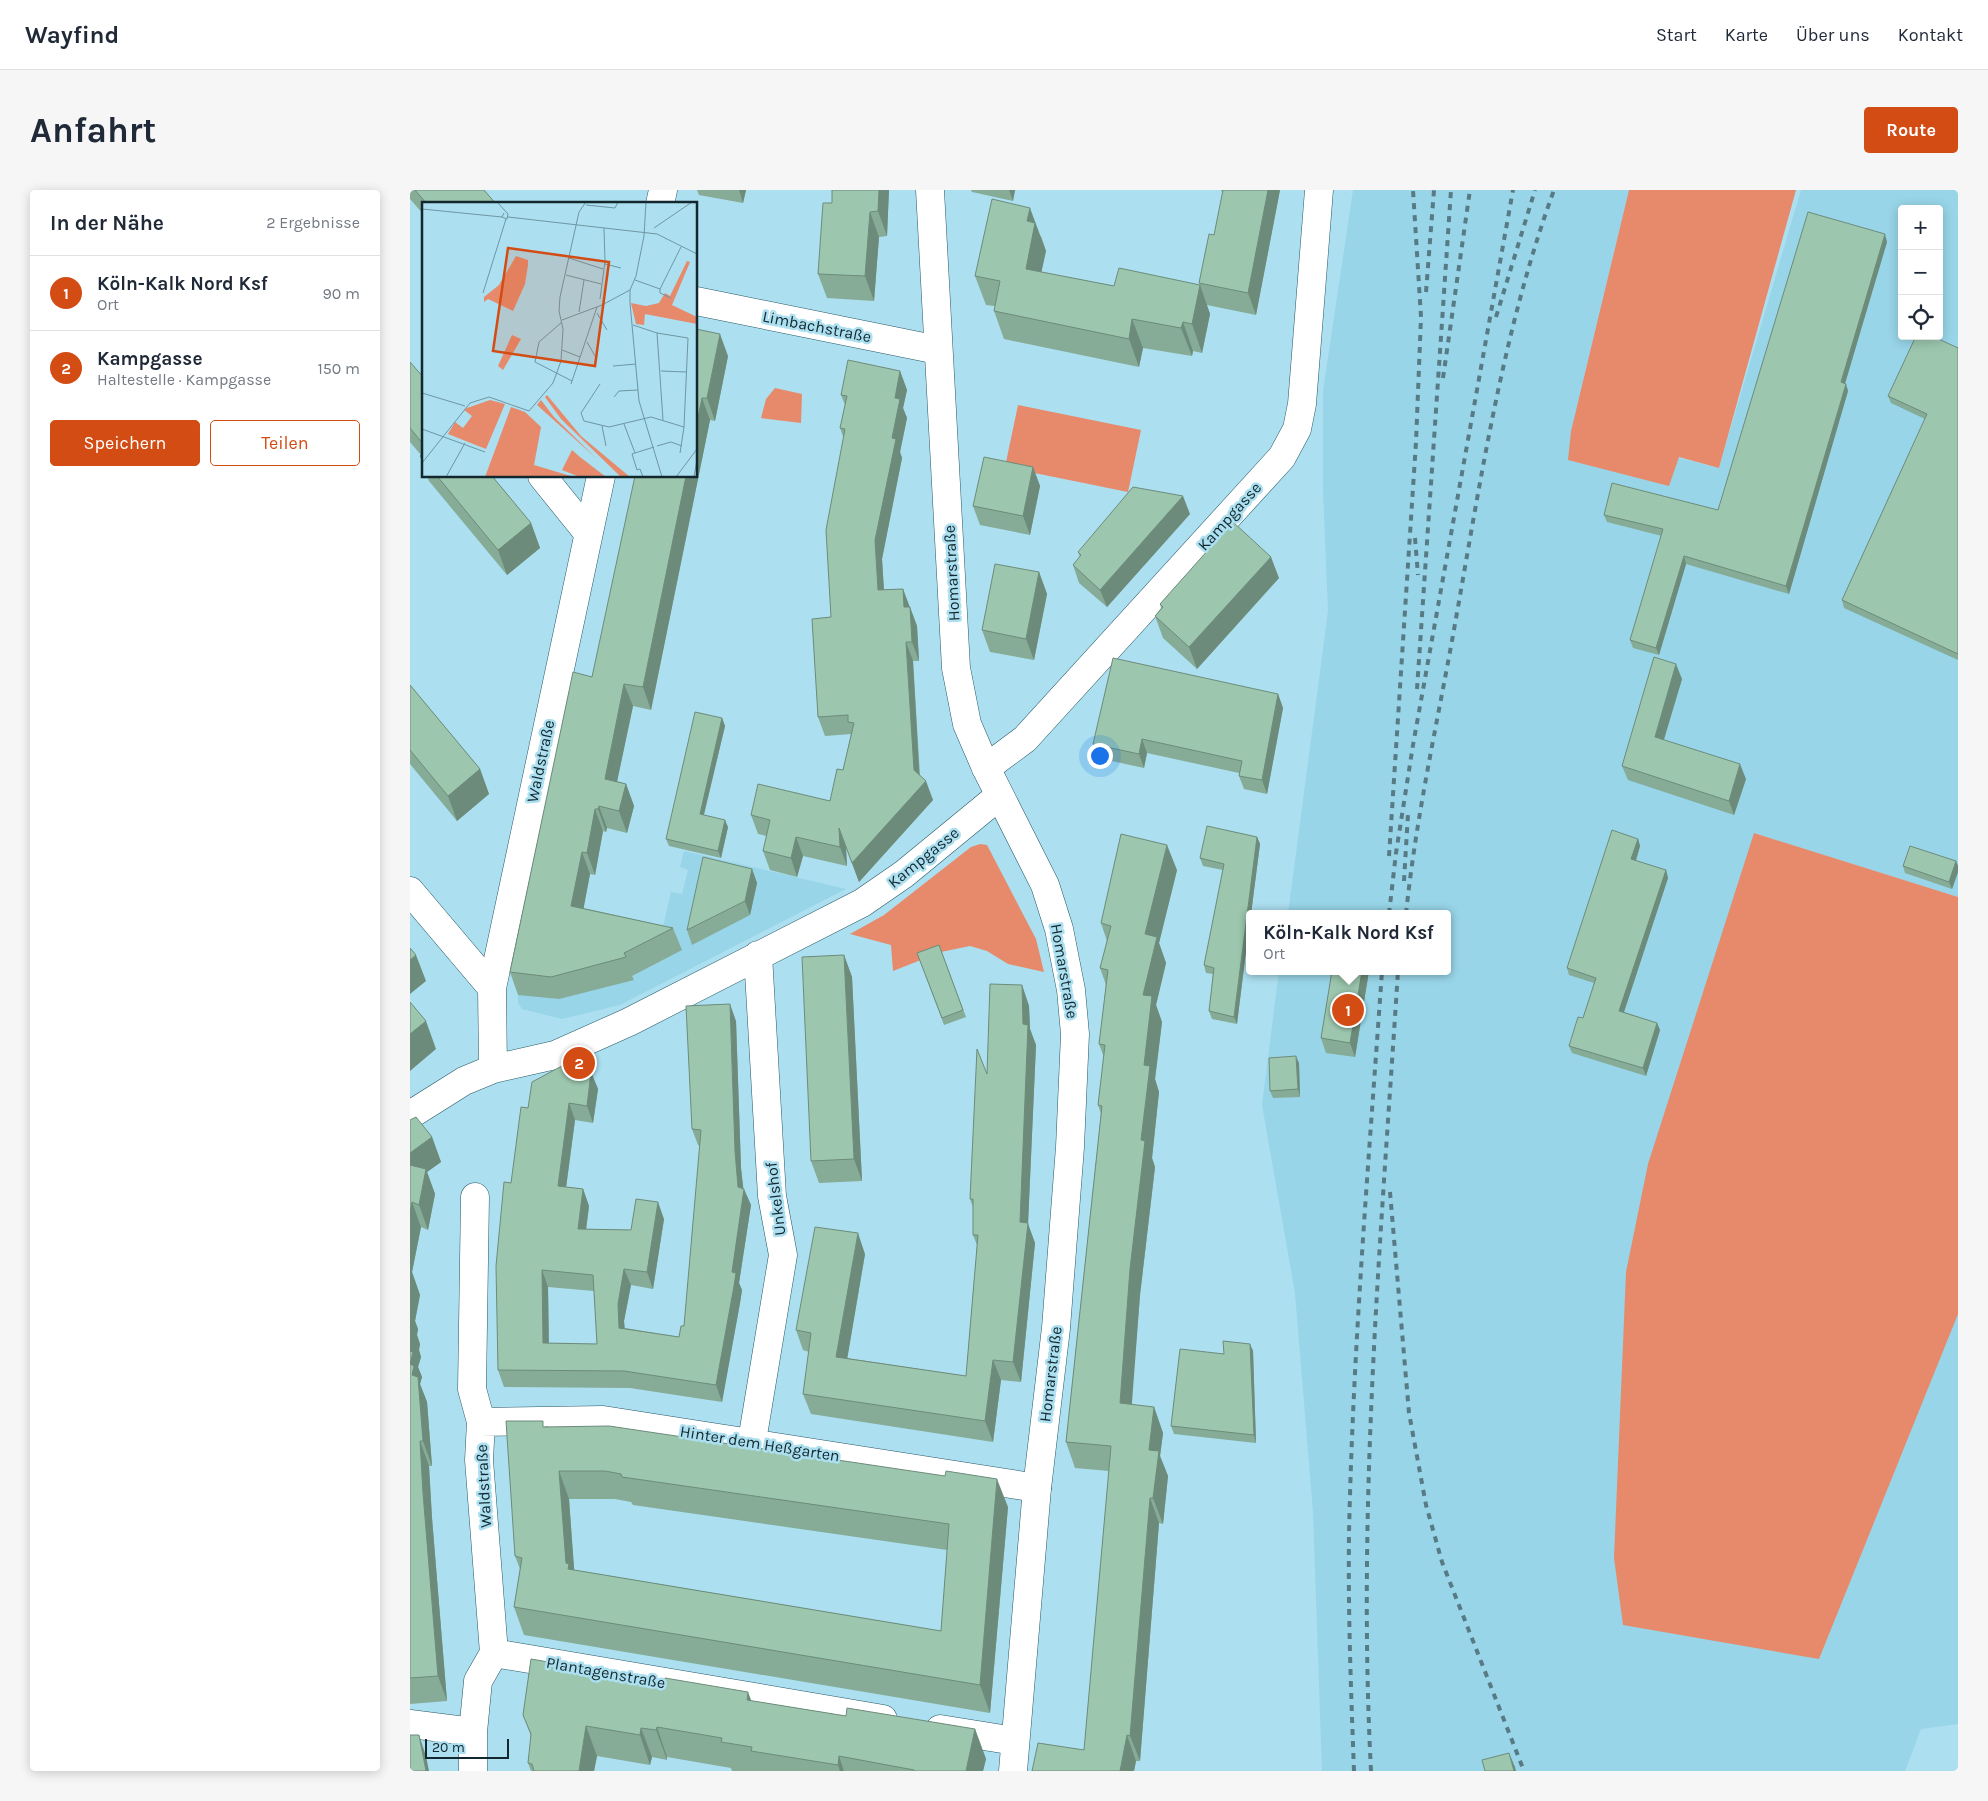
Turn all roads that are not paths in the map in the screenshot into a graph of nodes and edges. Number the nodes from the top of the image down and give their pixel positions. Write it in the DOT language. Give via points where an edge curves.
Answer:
graph roads {
  1 [pos="930,190"];
  2 [pos="1319,190"];
  3 [pos="698,302"];
  4 [pos="938,350"];
  5 [pos="544,478"];
  6 [pos="601,478"];
  7 [pos="588,533"];
  8 [pos="986,768"];
  9 [pos="999,796"];
  10 [pos="410,891"];
  11 [pos="758,955"];
  12 [pos="492,988"];
  13 [pos="493,1069"];
  14 [pos="410,1115"];
  15 [pos="474,1198"];
  16 [pos="481,1422"];
  17 [pos="752,1441"];
  18 [pos="1037,1488"];
  19 [pos="494,1653"];
  20 [pos="410,1724"];
  21 [pos="473,1732"];
  22 [pos="1015,1741"];
  23 [pos="473,1771"];
  24 [pos="1013,1771"];
  1 -- 4 [label="street, Homarstraße"];
  2 -- 8 [label="street, Kampgasse" via="1302,404 1297,429 1282,457 1025,739"];
  3 -- 4 [label="street, Limbachstraße"];
  4 -- 8 [label="street, Homarstraße" via="956,668 967,724"];
  5 -- 7 [label="street"];
  6 -- 7 [label="street, Waldstraße"];
  7 -- 12 [label="street, Waldstraße"];
  8 -- 9 [label="street, Homarstraße"];
  9 -- 11 [label="street, Kampgasse" via="885,888 862,903"];
  9 -- 18 [label="street, Homarstraße" via="1045,884 1059,929 1071,990 1075,1034 1056,1328"];
  10 -- 12 [label="street"];
  11 -- 13 [label="street, Kampgasse" via="628,1022 555,1055"];
  11 -- 17 [label="street, Unkelshof" via="772,1196 783,1255"];
  12 -- 13 [label="street, Waldstraße"];
  13 -- 14 [label="street, Kampgasse" via="464,1081"];
  15 -- 16 [label="street, Waldstraße" via="472,1389"];
  16 -- 17 [label="street, Hinter dem Heßgarten" via="603,1420"];
  16 -- 19 [label="street, Waldstraße" via="479,1460"];
  17 -- 18 [label="street, Hinter dem Heßgarten"];
  18 -- 22 [label="street, Homarstraße"];
  19 -- 21 [label="street" via="478,1681"];
  19 -- 22 [label="street, Plantagenstraße"];
  20 -- 21 [label="street"];
  21 -- 23 [label="street"];
  22 -- 24 [label="street, Homarstraße"];
}
